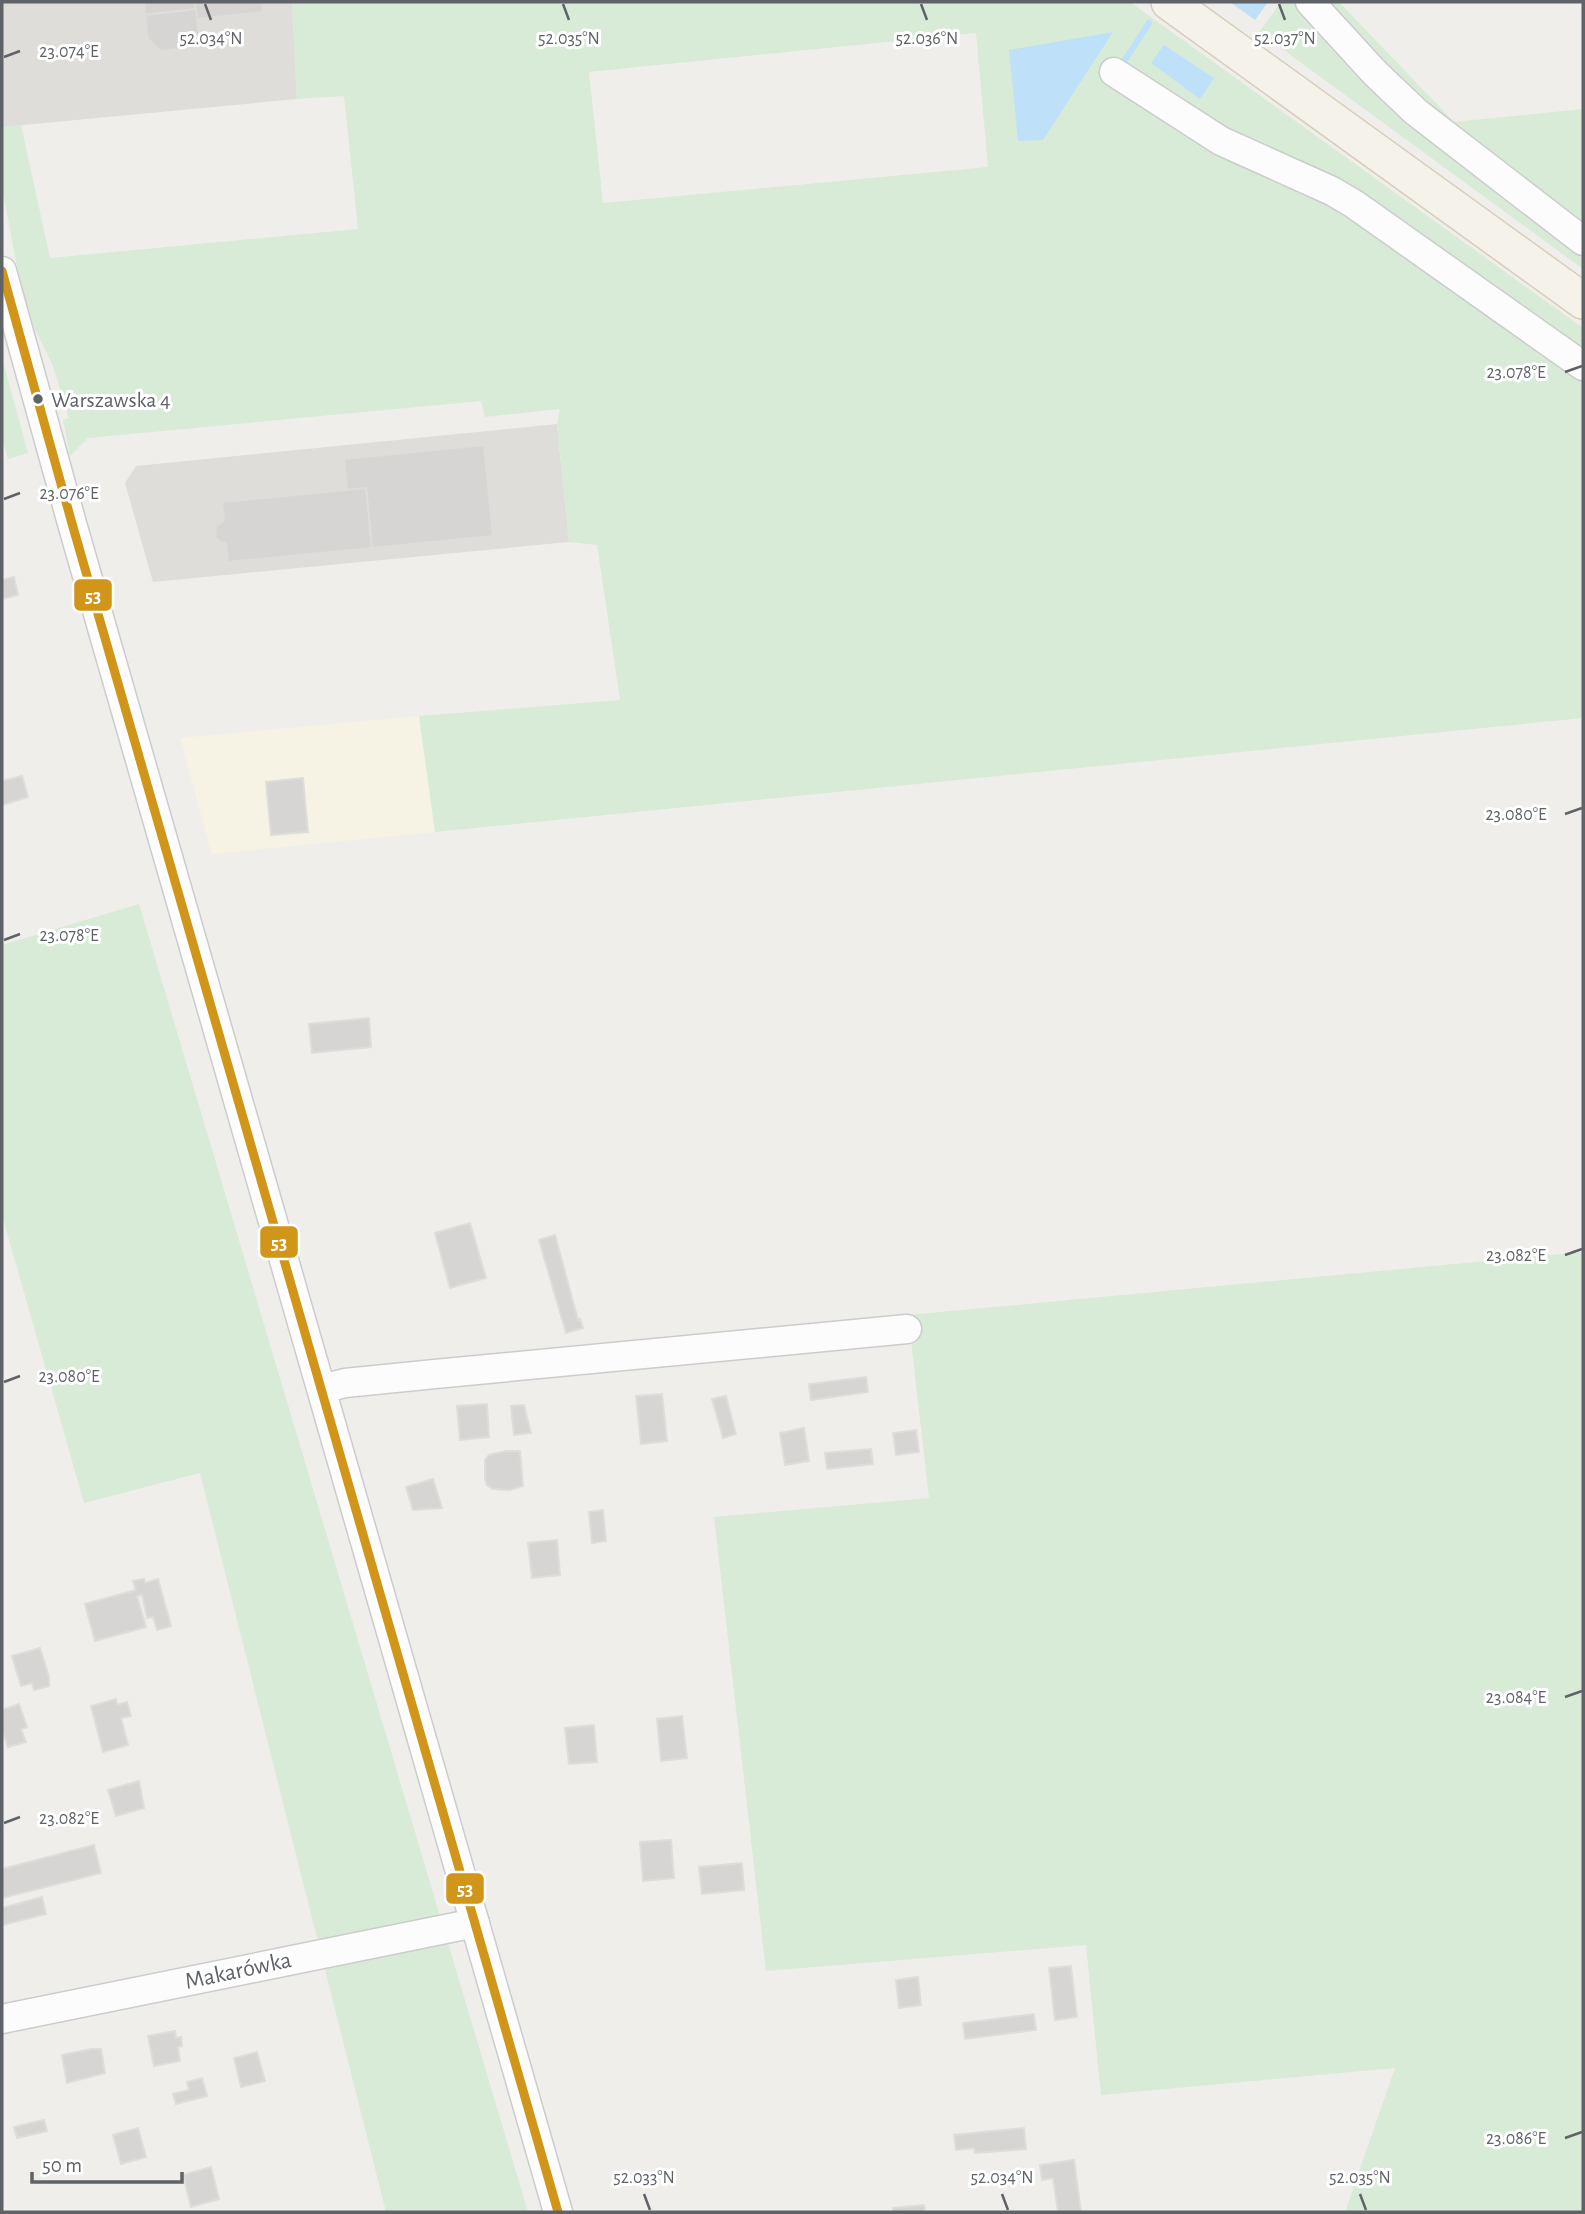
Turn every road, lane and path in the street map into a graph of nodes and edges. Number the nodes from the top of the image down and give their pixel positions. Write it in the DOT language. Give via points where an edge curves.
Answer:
graph roads {
  1 [pos="1169,2"];
  2 [pos="1310,2"];
  3 [pos="1114,72"];
  4 [pos="1583,241"];
  5 [pos="2,271"];
  6 [pos="1583,301"];
  7 [pos="1583,366"];
  8 [pos="907,1329"];
  9 [pos="322,1389"];
  10 [pos="475,1923"];
  11 [pos="2,2019"];
  12 [pos="558,2212"];
  1 -- 6 [label="main road"];
  2 -- 4 [label="street" via="1416,113"];
  3 -- 7 [label="street" via="1221,141 1354,204"];
  5 -- 9 [label="street"];
  8 -- 9 [label="street" via="422,1375"];
  9 -- 10 [label="street"];
  10 -- 11 [label="street, Makarówka"];
  10 -- 12 [label="street"];
}
